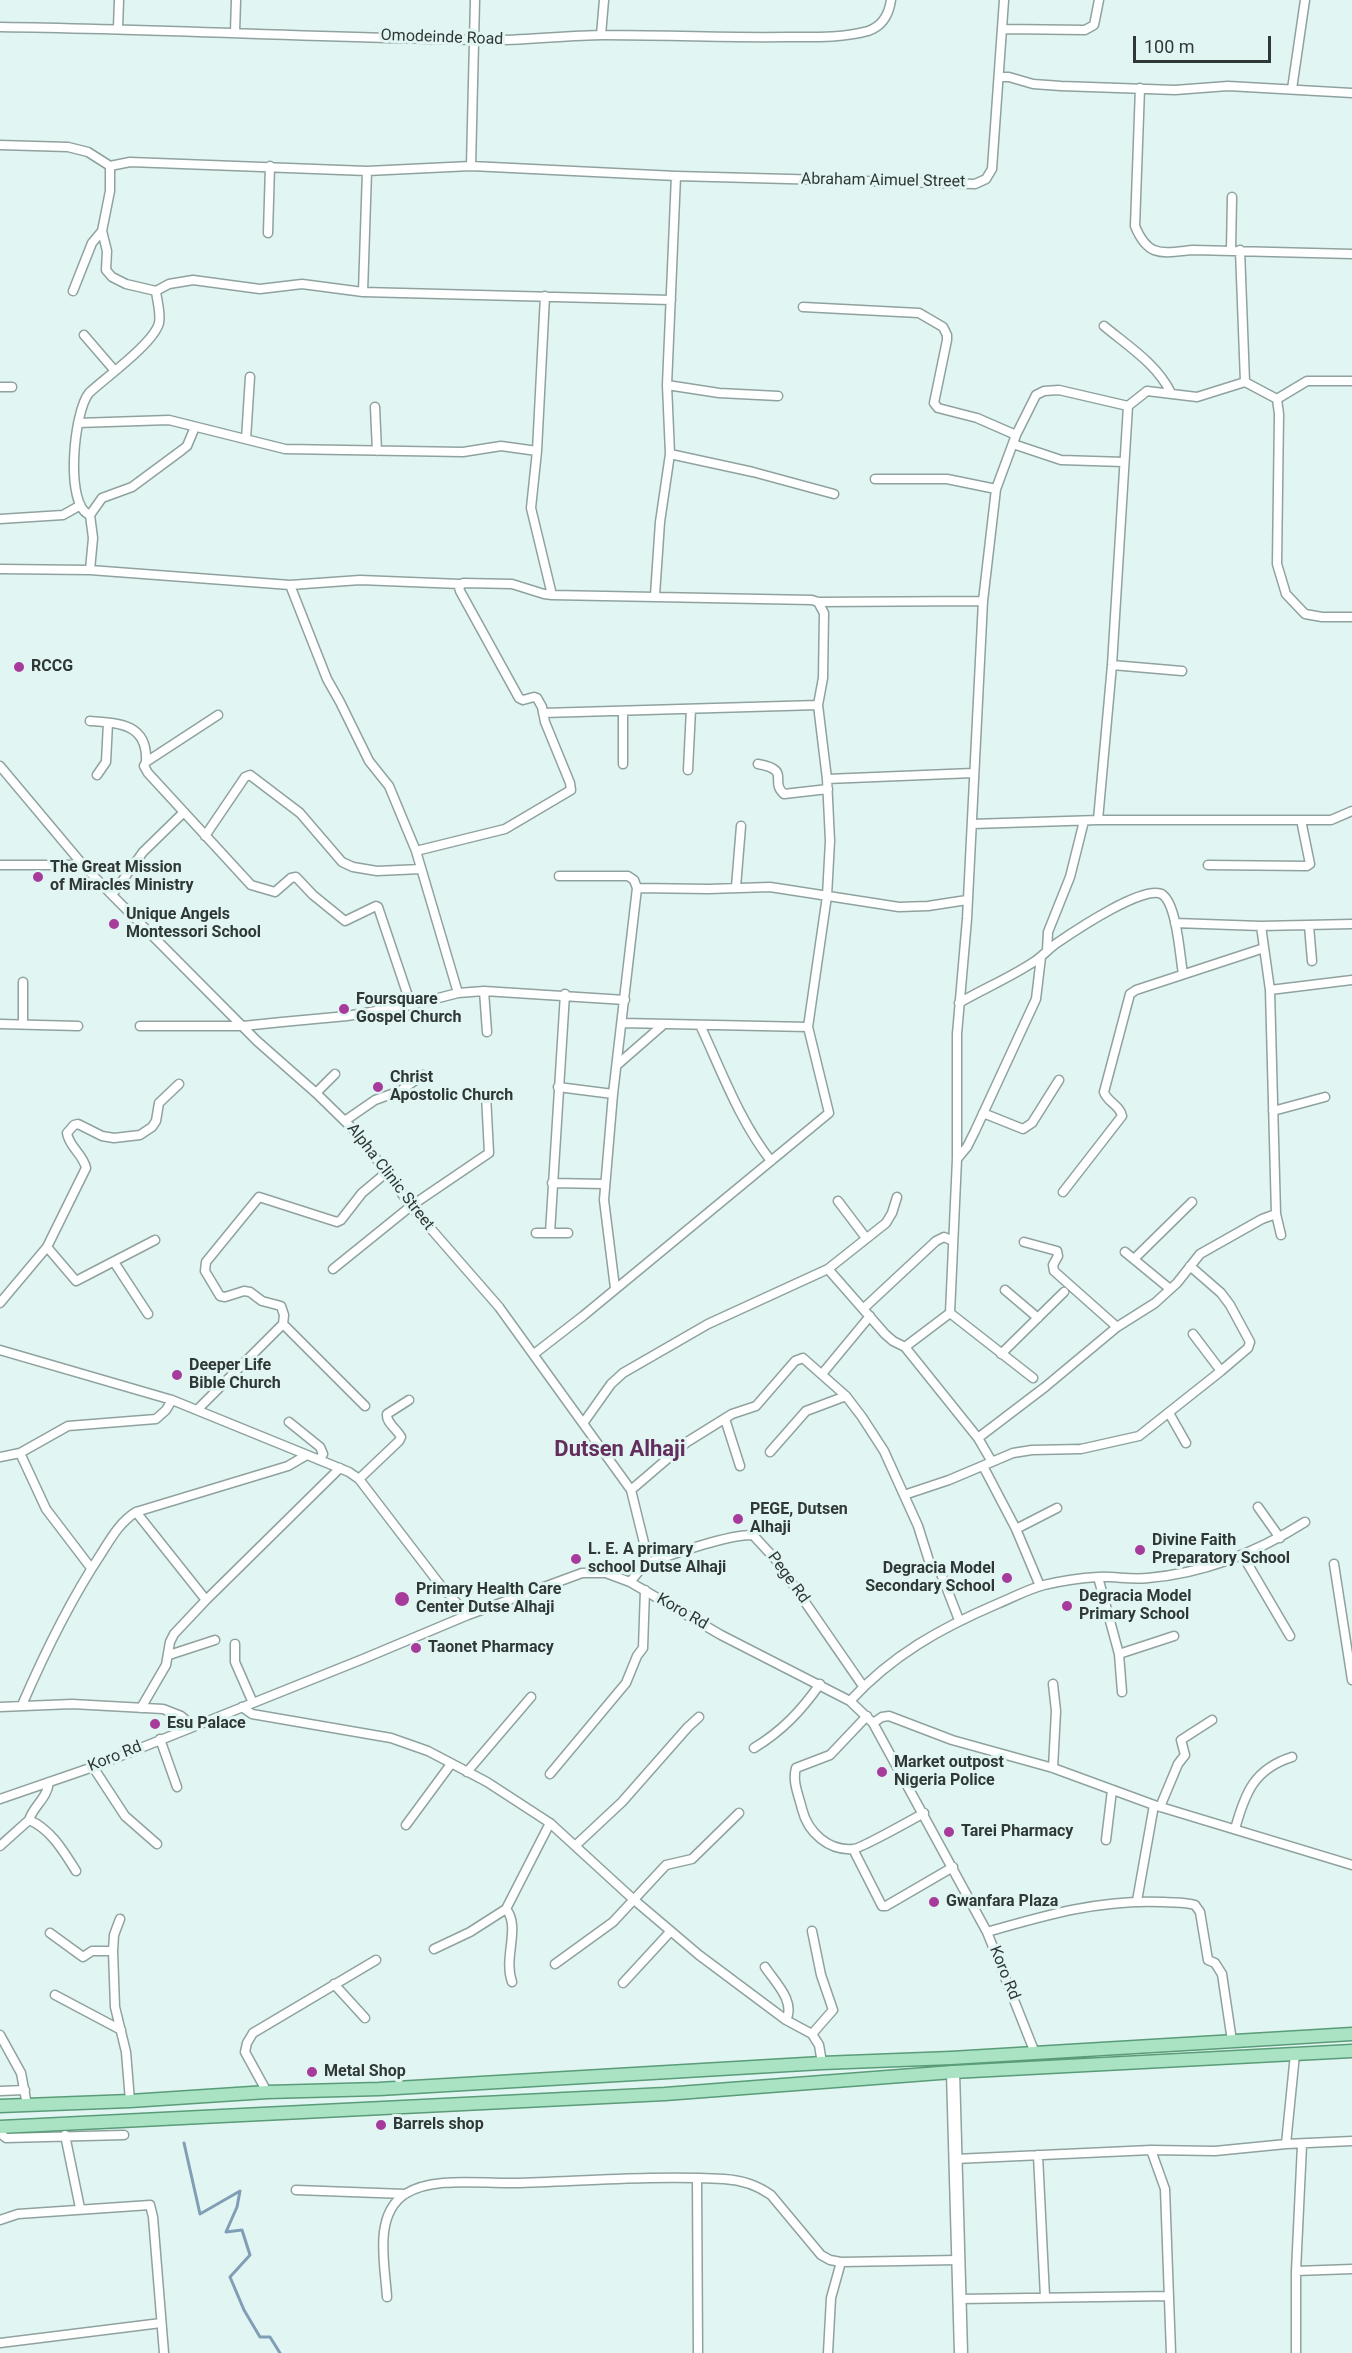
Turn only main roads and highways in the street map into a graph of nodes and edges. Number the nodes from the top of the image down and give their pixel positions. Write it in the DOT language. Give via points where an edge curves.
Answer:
graph roads {
  1 [pos="1352,2034"];
  2 [pos="1352,2051"];
  3 [pos="0,2106"];
  4 [pos="1,2127"];
  1 -- 3 [label="main road" via="379,2089"];
  2 -- 4 [label="main road" via="953,2072 665,2094"];
}
